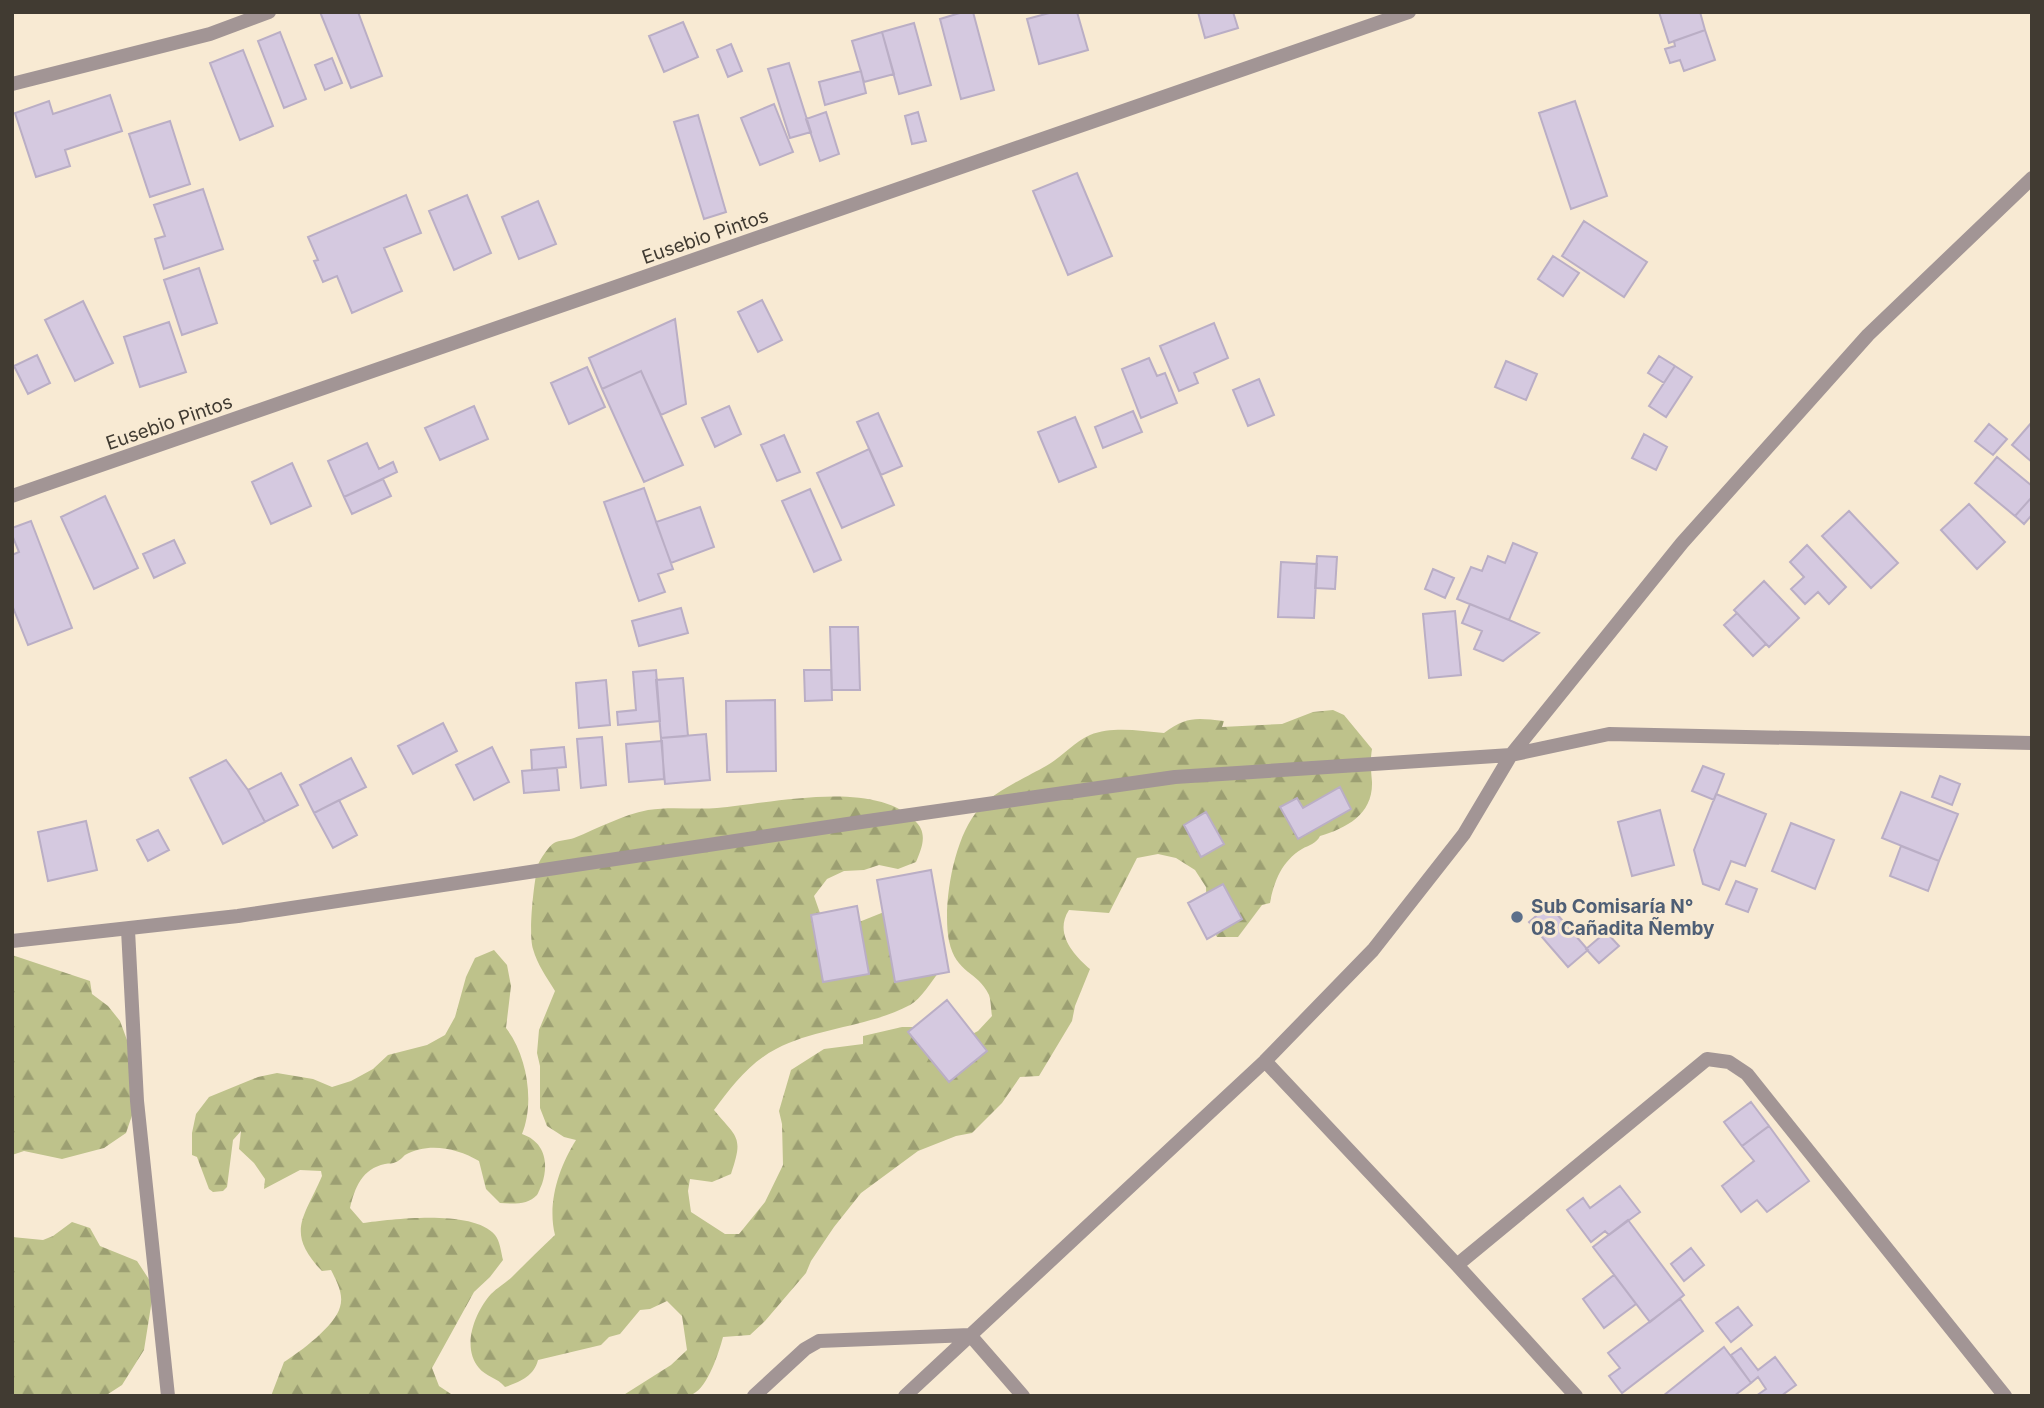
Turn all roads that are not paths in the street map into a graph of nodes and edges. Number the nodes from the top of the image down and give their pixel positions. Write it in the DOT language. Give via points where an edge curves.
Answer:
graph roads {
  1 [pos="269,12"];
  2 [pos="1409,12"];
  3 [pos="12,84"];
  4 [pos="2032,178"];
  5 [pos="12,496"];
  6 [pos="2032,743"];
  7 [pos="1511,755"];
  8 [pos="128,930"];
  9 [pos="12,941"];
  10 [pos="1265,1061"];
  11 [pos="1457,1265"];
  12 [pos="970,1335"];
  13 [pos="168,1396"];
  14 [pos="754,1396"];
  15 [pos="905,1396"];
  16 [pos="1023,1396"];
  17 [pos="1576,1396"];
  18 [pos="2005,1396"];
  1 -- 3 [label="street" via="210,34"];
  2 -- 5 [label="street, Eusebio Pintos"];
  4 -- 7 [label="street" via="1868,335 1682,542"];
  6 -- 7 [label="street" via="1609,734"];
  7 -- 8 [label="street" via="1175,778"];
  7 -- 10 [label="street" via="1464,834 1373,950"];
  8 -- 9 [label="street"];
  8 -- 13 [label="street" via="137,1101"];
  10 -- 11 [label="street"];
  10 -- 12 [label="street"];
  11 -- 17 [label="street"];
  11 -- 18 [label="street" via="1707,1059 1729,1062 1747,1074"];
  12 -- 14 [label="street" via="819,1342 805,1349"];
  12 -- 15 [label="street"];
  12 -- 16 [label="street"];
}
